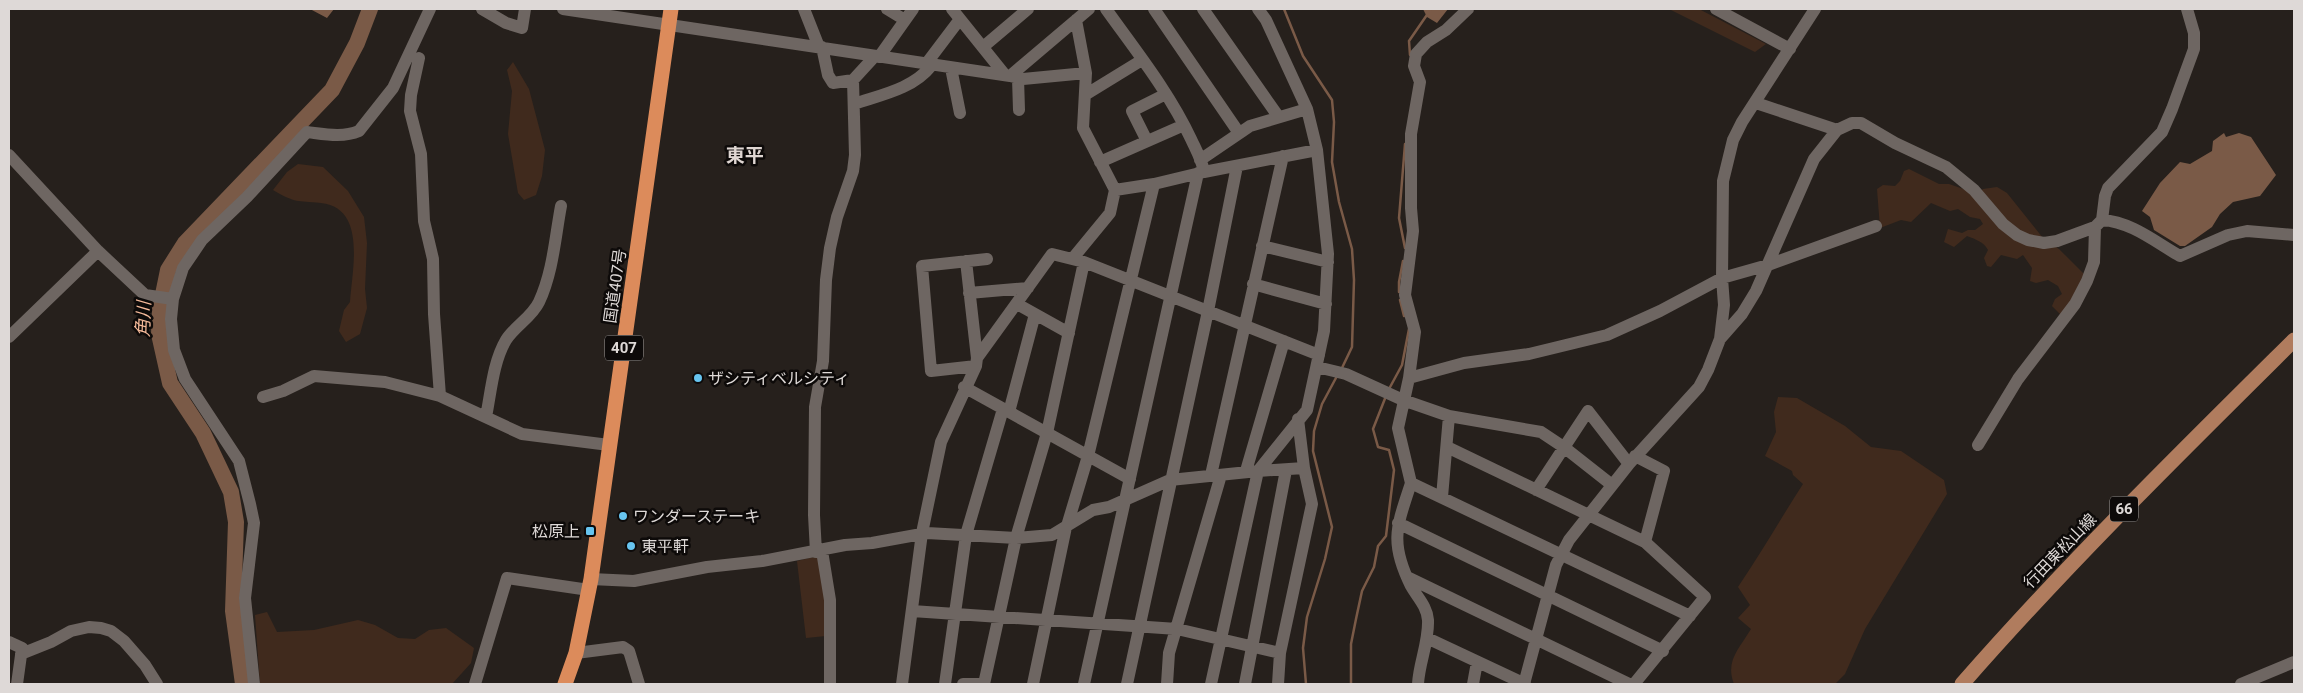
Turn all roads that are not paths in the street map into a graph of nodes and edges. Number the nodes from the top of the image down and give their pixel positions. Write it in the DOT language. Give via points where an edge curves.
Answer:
graph roads {
  1 [pos="430,9"];
  2 [pos="482,9"];
  3 [pos="525,9"];
  4 [pos="563,9"];
  5 [pos="671,9"];
  6 [pos="804,9"];
  7 [pos="887,9"];
  8 [pos="913,9"];
  9 [pos="1028,9"];
  10 [pos="1088,9"];
  11 [pos="1106,9"];
  12 [pos="1154,9"];
  13 [pos="1203,9"];
  14 [pos="1258,9"];
  15 [pos="1468,9"];
  16 [pos="1716,9"];
  17 [pos="1815,9"];
  18 [pos="2187,9"];
  19 [pos="956,14"];
  20 [pos="905,20"];
  21 [pos="1076,20"];
  22 [pos="669,24"];
  23 [pos="820,47"];
  24 [pos="983,47"];
  25 [pos="1790,49"];
  26 [pos="877,56"];
  27 [pos="419,58"];
  28 [pos="1142,60"];
  29 [pos="928,65"];
  30 [pos="951,68"];
  31 [pos="1086,73"];
  32 [pos="1011,76"];
  33 [pos="854,80"];
  34 [pos="1166,94"];
  35 [pos="1085,95"];
  36 [pos="1756,103"];
  37 [pos="854,104"];
  38 [pos="1308,109"];
  39 [pos="1019,110"];
  40 [pos="960,113"];
  41 [pos="1278,116"];
  42 [pos="1184,125"];
  43 [pos="1837,130"];
  44 [pos="1239,133"];
  45 [pos="1148,141"];
  46 [pos="1317,150"];
  47 [pos="9,155"];
  48 [pos="1283,156"];
  49 [pos="1100,162"];
  50 [pos="1237,166"];
  51 [pos="1201,168"];
  52 [pos="1154,184"];
  53 [pos="1115,190"];
  54 [pos="560,206"];
  55 [pos="2099,223"];
  56 [pos="1876,226"];
  57 [pos="2294,235"];
  58 [pos="1262,246"];
  59 [pos="98,250"];
  60 [pos="987,259"];
  61 [pos="1078,260"];
  62 [pos="966,261"];
  63 [pos="1328,262"];
  64 [pos="1768,265"];
  65 [pos="1722,278"];
  66 [pos="1131,281"];
  67 [pos="1253,284"];
  68 [pos="1028,288"];
  69 [pos="969,293"];
  70 [pos="1170,297"];
  71 [pos="173,299"];
  72 [pos="1017,304"];
  73 [pos="1326,304"];
  74 [pos="1208,312"];
  75 [pos="1035,314"];
  76 [pos="1245,326"];
  77 [pos="1069,333"];
  78 [pos="9,337"];
  79 [pos="1720,339"];
  80 [pos="2294,340"];
  81 [pos="1284,341"];
  82 [pos="1318,361"];
  83 [pos="976,362"];
  84 [pos="1409,378"];
  85 [pos="964,387"];
  86 [pos="440,396"];
  87 [pos="263,397"];
  88 [pos="1403,400"];
  89 [pos="1006,410"];
  90 [pos="1449,416"];
  91 [pos="486,417"];
  92 [pos="1298,419"];
  93 [pos="1047,433"];
  94 [pos="609,445"];
  95 [pos="1978,445"];
  96 [pos="1447,447"];
  97 [pos="1565,448"];
  98 [pos="1088,456"];
  99 [pos="1632,460"];
  100 [pos="1304,468"];
  101 [pos="1286,470"];
  102 [pos="1252,471"];
  103 [pos="1216,475"];
  104 [pos="1130,479"];
  105 [pos="1170,480"];
  106 [pos="1411,483"];
  107 [pos="1612,485"];
  108 [pos="1536,490"];
  109 [pos="1442,496"];
  110 [pos="1124,501"];
  111 [pos="1589,516"];
  112 [pos="1398,523"];
  113 [pos="1066,526"];
  114 [pos="922,533"];
  115 [pos="966,534"];
  116 [pos="1016,538"];
  117 [pos="1645,542"];
  118 [pos="819,551"];
  119 [pos="1560,553"];
  120 [pos="1407,577"];
  121 [pos="590,584"];
  122 [pos="1548,597"];
  123 [pos="912,611"];
  124 [pos="955,614"];
  125 [pos="1690,616"];
  126 [pos="1000,617"];
  127 [pos="1047,620"];
  128 [pos="1098,624"];
  129 [pos="1139,626"];
  130 [pos="1177,629"];
  131 [pos="1427,638"];
  132 [pos="1220,639"];
  133 [pos="1535,640"];
  134 [pos="9,642"];
  135 [pos="1252,646"];
  136 [pos="1663,651"];
  137 [pos="576,653"];
  138 [pos="1280,653"];
  139 [pos="21,654"];
  140 [pos="1477,662"];
  141 [pos="2294,662"];
  142 [pos="17,684"];
  143 [pos="157,684"];
  144 [pos="254,684"];
  145 [pos="475,684"];
  146 [pos="565,684"];
  147 [pos="638,684"];
  148 [pos="830,684"];
  149 [pos="902,684"];
  150 [pos="945,684"];
  151 [pos="963,684"];
  152 [pos="984,684"];
  153 [pos="1034,684"];
  154 [pos="1084,684"];
  155 [pos="1127,684"];
  156 [pos="1167,684"];
  157 [pos="1212,684"];
  158 [pos="1245,684"];
  159 [pos="1278,684"];
  160 [pos="1418,684"];
  161 [pos="1473,684"];
  162 [pos="1524,684"];
  163 [pos="1629,684"];
  164 [pos="1634,684"];
  165 [pos="1962,684"];
  166 [pos="2242,684"];
  1 -- 71 [label="street" via="393,88 359,131 352,134 307,132 202,240 183,268"];
  2 -- 3 [label="street" via="522,28"];
  4 -- 22 [label="street"];
  5 -- 22 [label="highway, 国道407号 / 407"];
  6 -- 23 [label="street"];
  7 -- 20 [label="street"];
  8 -- 20 [label="street"];
  9 -- 24 [label="street"];
  10 -- 21 [label="street"];
  11 -- 28 [label="street"];
  12 -- 44 [label="street"];
  13 -- 41 [label="street"];
  14 -- 38 [label="street"];
  15 -- 84 [label="street" via="1416,54 1414,66 1420,82 1411,134 1413,231 1405,296 1415,332"];
  16 -- 25 [label="street"];
  17 -- 25 [label="street"];
  18 -- 55 [label="street" via="2194,33 2194,49 2184,81 2162,132 2108,188"];
  19 -- 24 [label="street"];
  19 -- 29 [label="street"];
  20 -- 26 [label="street"];
  21 -- 31 [label="street"];
  21 -- 32 [label="street"];
  22 -- 23 [label="street"];
  22 -- 94 [label="highway, 国道407号 / 407"];
  23 -- 26 [label="street"];
  23 -- 33 [label="street" via="833,83"];
  24 -- 32 [label="street"];
  25 -- 36 [label="street"];
  26 -- 29 [label="street"];
  26 -- 33 [label="street"];
  27 -- 86 [label="street" via="410,111 421,154 424,221 433,259"];
  28 -- 34 [label="street"];
  28 -- 35 [label="street"];
  29 -- 30 [label="street"];
  29 -- 37 [label="street" via="926,72 909,84"];
  30 -- 32 [label="street"];
  30 -- 40 [label="street"];
  31 -- 32 [label="street"];
  31 -- 35 [label="street"];
  32 -- 39 [label="street"];
  33 -- 37 [label="street"];
  34 -- 42 [label="street"];
  34 -- 45 [label="street" via="1132,111"];
  35 -- 49 [label="street" via="1083,128"];
  36 -- 43 [label="street"];
  36 -- 65 [label="street" via="1733,140 1723,181"];
  37 -- 118 [label="street" via="853,171 830,248 823,361 815,407 814,515"];
  38 -- 41 [label="street"];
  38 -- 46 [label="street"];
  41 -- 44 [label="street"];
  42 -- 45 [label="street"];
  42 -- 51 [label="street"];
  43 -- 55 [label="street" via="1852,123 1861,123 1946,167 1974,190 2003,224 2028,240 2057,241"];
  43 -- 64 [label="street" via="1814,159"];
  44 -- 51 [label="street"];
  45 -- 49 [label="street"];
  46 -- 48 [label="street"];
  46 -- 63 [label="street"];
  47 -- 59 [label="street"];
  48 -- 50 [label="street"];
  48 -- 58 [label="street"];
  49 -- 53 [label="street"];
  50 -- 51 [label="street"];
  50 -- 74 [label="street"];
  51 -- 52 [label="street"];
  51 -- 70 [label="street"];
  52 -- 53 [label="street"];
  52 -- 66 [label="street"];
  53 -- 61 [label="street" via="1110,213"];
  54 -- 91 [label="street" via="546,286 538,305 516,326 497,359"];
  55 -- 57 [label="street" via="2114,220 2133,227 2180,256 2228,234 2247,231"];
  55 -- 95 [label="street" via="2094,262 2079,296 2018,379"];
  56 -- 64 [label="street"];
  58 -- 63 [label="street"];
  58 -- 67 [label="street"];
  59 -- 71 [label="street" via="145,295"];
  59 -- 78 [label="street"];
  60 -- 62 [label="street"];
  61 -- 66 [label="street"];
  61 -- 68 [label="street" via="1052,254"];
  61 -- 77 [label="street"];
  62 -- 69 [label="street"];
  62 -- 83 [label="street" via="922,266 931,371"];
  63 -- 73 [label="street"];
  64 -- 65 [label="street"];
  64 -- 79 [label="street" via="1742,314"];
  65 -- 79 [label="street" via="1724,305"];
  65 -- 84 [label="street" via="1607,335 1529,354 1464,363"];
  66 -- 70 [label="street"];
  66 -- 98 [label="street"];
  67 -- 73 [label="street"];
  67 -- 76 [label="street"];
  68 -- 69 [label="street"];
  68 -- 72 [label="street"];
  69 -- 83 [label="street"];
  70 -- 74 [label="street"];
  70 -- 104 [label="street"];
  71 -- 144 [label="street" via="174,350 185,379 239,461 254,523 245,598"];
  72 -- 75 [label="street"];
  72 -- 83 [label="street"];
  73 -- 82 [label="street"];
  74 -- 76 [label="street"];
  74 -- 105 [label="street"];
  75 -- 77 [label="street"];
  75 -- 89 [label="street"];
  76 -- 81 [label="street"];
  76 -- 103 [label="street"];
  77 -- 93 [label="street"];
  79 -- 99 [label="street" via="1699,387"];
  80 -- 165 [label="main road, 行田東松山線 / 66" via="2148,483"];
  81 -- 82 [label="street"];
  81 -- 102 [label="street"];
  82 -- 88 [label="street"];
  82 -- 92 [label="street" via="1307,410"];
  83 -- 85 [label="street"];
  84 -- 88 [label="street"];
  85 -- 89 [label="street"];
  85 -- 114 [label="street" via="940,442"];
  86 -- 87 [label="street" via="385,382 314,376"];
  86 -- 91 [label="street"];
  88 -- 90 [label="street"];
  88 -- 106 [label="street" via="1398,428"];
  89 -- 93 [label="street"];
  89 -- 115 [label="street"];
  90 -- 96 [label="street"];
  90 -- 97 [label="street" via="1541,432"];
  91 -- 94 [label="street" via="522,434"];
  92 -- 100 [label="street"];
  92 -- 102 [label="street"];
  93 -- 98 [label="street"];
  93 -- 116 [label="street"];
  94 -- 121 [label="highway, 国道407号 / 407"];
  96 -- 108 [label="street"];
  96 -- 109 [label="street"];
  97 -- 99 [label="street" via="1588,411"];
  97 -- 107 [label="street"];
  97 -- 108 [label="street"];
  98 -- 104 [label="street"];
  98 -- 113 [label="street"];
  99 -- 107 [label="street"];
  99 -- 117 [label="street" via="1664,471"];
  100 -- 101 [label="street"];
  100 -- 138 [label="street" via="1312,504"];
  101 -- 102 [label="street"];
  101 -- 135 [label="street"];
  102 -- 103 [label="street"];
  102 -- 132 [label="street"];
  103 -- 105 [label="street"];
  103 -- 130 [label="street"];
  104 -- 110 [label="street"];
  105 -- 110 [label="street"];
  105 -- 129 [label="street"];
  106 -- 109 [label="street"];
  106 -- 112 [label="street"];
  107 -- 111 [label="street"];
  108 -- 111 [label="street"];
  109 -- 119 [label="street"];
  110 -- 113 [label="street" via="1093,510"];
  110 -- 128 [label="street"];
  111 -- 117 [label="street"];
  111 -- 119 [label="street"];
  112 -- 120 [label="street" via="1396,542"];
  112 -- 122 [label="street"];
  113 -- 116 [label="street" via="1052,535"];
  113 -- 127 [label="street"];
  114 -- 115 [label="street"];
  114 -- 118 [label="street"];
  114 -- 123 [label="street"];
  115 -- 116 [label="street"];
  115 -- 124 [label="street"];
  116 -- 126 [label="street"];
  117 -- 125 [label="street" via="1705,596"];
  118 -- 121 [label="street" via="634,581"];
  118 -- 148 [label="street" via="830,600"];
  119 -- 122 [label="street"];
  119 -- 125 [label="street"];
  120 -- 131 [label="street" via="1426,612"];
  120 -- 133 [label="street"];
  121 -- 137 [label="highway, 国道407号 / 407"];
  121 -- 145 [label="street" via="507,578"];
  122 -- 133 [label="street"];
  122 -- 136 [label="street"];
  123 -- 124 [label="street"];
  123 -- 149 [label="street"];
  124 -- 126 [label="street"];
  124 -- 150 [label="street"];
  125 -- 136 [label="street"];
  126 -- 127 [label="street"];
  126 -- 152 [label="street"];
  127 -- 128 [label="street"];
  127 -- 153 [label="street"];
  128 -- 129 [label="street"];
  128 -- 154 [label="street"];
  129 -- 130 [label="street"];
  129 -- 155 [label="street"];
  130 -- 132 [label="street"];
  130 -- 156 [label="street" via="1169,653"];
  131 -- 140 [label="street"];
  131 -- 160 [label="street"];
  132 -- 135 [label="street"];
  132 -- 157 [label="street"];
  133 -- 162 [label="street"];
  133 -- 163 [label="street"];
  134 -- 139 [label="street" via="22,648"];
  135 -- 138 [label="street"];
  135 -- 158 [label="street"];
  136 -- 164 [label="street"];
  137 -- 146 [label="highway, 国道407号 / 407"];
  137 -- 147 [label="street" via="623,647 629,651"];
  138 -- 159 [label="street"];
  139 -- 142 [label="street"];
  139 -- 143 [label="street" via="71,631 90,626 101,628 124,641"];
  140 -- 161 [label="street"];
  140 -- 162 [label="street"];
  141 -- 166 [label="street"];
  151 -- 152 [label="street"];
}
